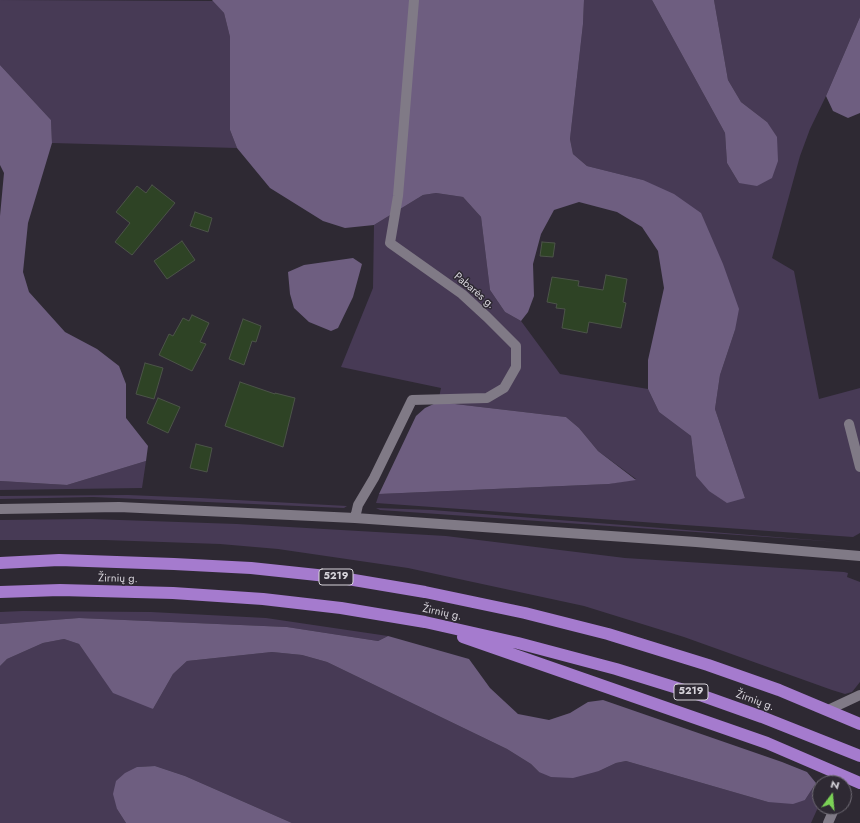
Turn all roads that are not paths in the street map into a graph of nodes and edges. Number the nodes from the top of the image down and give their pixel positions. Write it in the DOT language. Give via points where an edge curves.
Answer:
graph roads {
  1 [pos="414,0"];
  2 [pos="849,424"];
  3 [pos="860,467"];
  4 [pos="0,509"];
  5 [pos="355,518"];
  6 [pos="860,556"];
  7 [pos="0,563"];
  8 [pos="0,592"];
  9 [pos="425,622"];
  10 [pos="860,695"];
  11 [pos="828,710"];
  12 [pos="860,724"];
  13 [pos="860,756"];
  14 [pos="831,775"];
  1 -- 5 [label="street, Pabarės g." via="398,196 390,243 462,294 487,317 516,346 516,367 504,388 487,398 412,400 358,505"];
  2 -- 3 [label="street"];
  4 -- 5 [label="street" via="119,507"];
  5 -- 6 [label="street"];
  7 -- 11 [label="highway, Žirnių g. / 5219" via="59,560 251,568 336,577 425,592 608,634 708,665"];
  8 -- 9 [label="highway, Žirnių g. / 5219" via="60,590 264,599 342,608"];
  9 -- 13 [label="highway, Žirnių g. / 5219" via="623,671 762,717"];
  9 -- 14 [label="highway, 5219" via="560,672 747,736"];
  10 -- 11 [label="street"];
  11 -- 12 [label="highway, Žirnių g. / 5219"];
}
